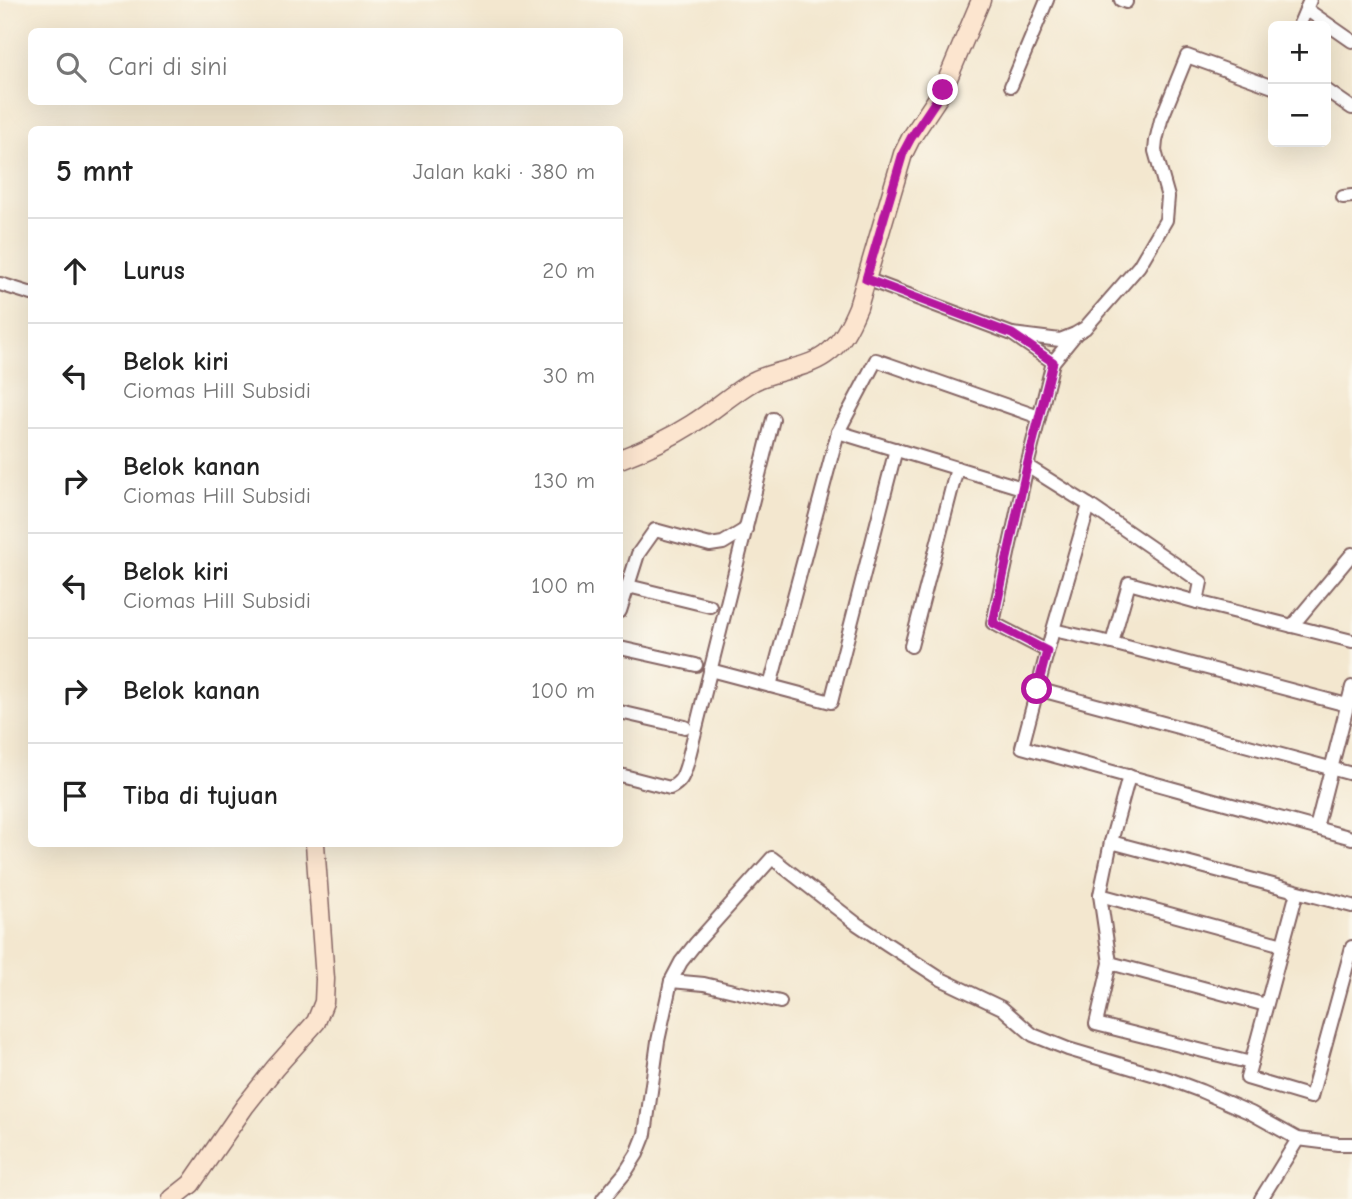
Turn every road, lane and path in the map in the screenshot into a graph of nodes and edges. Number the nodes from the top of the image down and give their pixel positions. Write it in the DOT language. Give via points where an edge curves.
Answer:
graph roads {
  1 [pos="981,0"];
  2 [pos="1047,0"];
  3 [pos="1308,5"];
  4 [pos="1352,41"];
  5 [pos="1268,85"];
  6 [pos="1011,86"];
  7 [pos="1331,93"];
  8 [pos="1352,108"];
  9 [pos="866,279"];
  10 [pos="0,284"];
  11 [pos="28,293"];
  12 [pos="1012,334"];
  13 [pos="1075,334"];
  14 [pos="1053,362"];
  15 [pos="1039,416"];
  16 [pos="774,419"];
  17 [pos="838,432"];
  18 [pos="896,449"];
  19 [pos="623,458"];
  20 [pos="1027,466"];
  21 [pos="957,468"];
  22 [pos="1022,488"];
  23 [pos="1090,505"];
  24 [pos="746,529"];
  25 [pos="1352,554"];
  26 [pos="628,586"];
  27 [pos="623,602"];
  28 [pos="1197,602"];
  29 [pos="710,606"];
  30 [pos="1292,626"];
  31 [pos="1053,630"];
  32 [pos="1352,641"];
  33 [pos="1112,643"];
  34 [pos="911,646"];
  35 [pos="623,649"];
  36 [pos="1047,651"];
  37 [pos="696,665"];
  38 [pos="710,670"];
  39 [pos="771,686"];
  40 [pos="1352,687"];
  41 [pos="1037,689"];
  42 [pos="1347,705"];
  43 [pos="623,713"];
  44 [pos="685,727"];
  45 [pos="1331,768"];
  46 [pos="1352,774"];
  47 [pos="1129,776"];
  48 [pos="626,777"];
  49 [pos="1316,828"];
  50 [pos="1352,838"];
  51 [pos="1111,842"];
  52 [pos="315,847"];
  53 [pos="1297,892"];
  54 [pos="1100,895"];
  55 [pos="1352,906"];
  56 [pos="1283,945"];
  57 [pos="1352,947"];
  58 [pos="1110,963"];
  59 [pos="671,981"];
  60 [pos="780,1002"];
  61 [pos="1266,1005"];
  62 [pos="1251,1063"];
  63 [pos="1298,1139"];
  64 [pos="1352,1144"];
  65 [pos="172,1199"];
  66 [pos="603,1199"];
  67 [pos="1261,1199"];
  1 -- 9 [label="street" via="943,90 903,153"];
  2 -- 6 [label="street"];
  3 -- 4 [label="street"];
  5 -- 13 [label="street" via="1186,56 1156,141 1168,197 1166,220 1139,266"];
  7 -- 8 [label="street"];
  9 -- 12 [label="street"];
  9 -- 19 [label="street" via="848,330 824,356 746,385 693,424"];
  10 -- 11 [label="street"];
  12 -- 13 [label="street" via="1060,340"];
  12 -- 14 [label="street"];
  13 -- 14 [label="street"];
  14 -- 15 [label="street"];
  15 -- 17 [label="street" via="876,360"];
  15 -- 20 [label="street"];
  16 -- 24 [label="street"];
  17 -- 18 [label="street"];
  17 -- 39 [label="street"];
  18 -- 21 [label="street"];
  18 -- 39 [label="street" via="831,702"];
  20 -- 22 [label="street"];
  20 -- 23 [label="street"];
  21 -- 22 [label="street"];
  21 -- 34 [label="street"];
  22 -- 36 [label="street" via="993,623"];
  23 -- 28 [label="street" via="1201,582"];
  23 -- 31 [label="street"];
  24 -- 26 [label="street" via="710,545 655,530 638,554"];
  24 -- 38 [label="street"];
  25 -- 30 [label="street"];
  26 -- 27 [label="street"];
  26 -- 29 [label="street"];
  28 -- 30 [label="street"];
  28 -- 33 [label="street" via="1129,583"];
  30 -- 32 [label="street"];
  31 -- 33 [label="street"];
  31 -- 36 [label="street"];
  33 -- 42 [label="street"];
  35 -- 37 [label="street"];
  36 -- 41 [label="street"];
  38 -- 39 [label="street"];
  38 -- 48 [label="street" via="678,784 670,788"];
  40 -- 42 [label="street"];
  41 -- 45 [label="street"];
  41 -- 47 [label="street" via="1022,747"];
  42 -- 45 [label="street"];
  43 -- 44 [label="street"];
  45 -- 46 [label="street"];
  45 -- 49 [label="street"];
  47 -- 49 [label="street"];
  47 -- 51 [label="street"];
  49 -- 50 [label="street"];
  51 -- 53 [label="street"];
  51 -- 54 [label="street"];
  52 -- 65 [label="street" via="325,979 324,1002 316,1022 260,1087 191,1184"];
  53 -- 55 [label="street"];
  53 -- 56 [label="street"];
  54 -- 56 [label="street"];
  54 -- 58 [label="street"];
  56 -- 61 [label="street"];
  57 -- 62 [label="street" via="1311,1097 1247,1078"];
  58 -- 61 [label="street"];
  58 -- 62 [label="street" via="1096,1024"];
  59 -- 60 [label="street"];
  59 -- 63 [label="street" via="696,943 772,858 857,924 941,979 1002,1008 1033,1035 1200,1091"];
  59 -- 66 [label="street" via="645,1134 625,1173"];
  61 -- 62 [label="street"];
  63 -- 64 [label="street"];
  63 -- 67 [label="street"];
}
